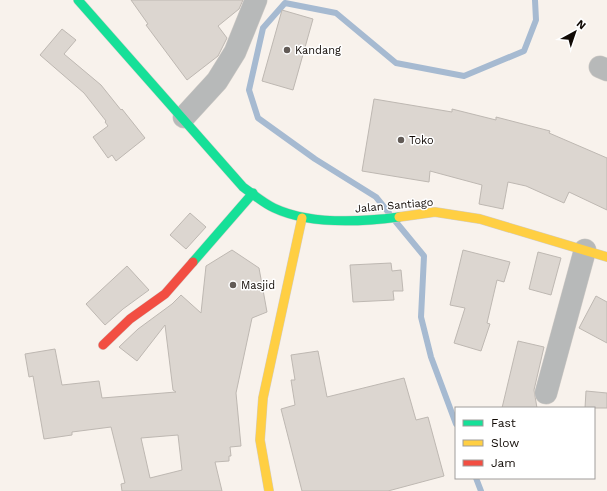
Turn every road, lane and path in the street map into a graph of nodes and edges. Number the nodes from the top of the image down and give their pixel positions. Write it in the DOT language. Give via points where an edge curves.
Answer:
graph roads {
  1 [pos="78,0"];
  2 [pos="256,0"];
  3 [pos="184,117"];
  4 [pos="253,193"];
  5 [pos="302,218"];
  6 [pos="585,250"];
  7 [pos="607,257"];
  8 [pos="103,345"];
  9 [pos="546,393"];
  10 [pos="269,491"];
  1 -- 3 [label="main road, Jalan Santiago"];
  2 -- 3 [label="street" via="235,52 217,81"];
  3 -- 4 [label="main road, Jalan Santiago" via="243,187"];
  4 -- 5 [label="main road, Jalan Santiago" via="273,208"];
  4 -- 8 [label="main road" via="165,294 134,316"];
  5 -- 6 [label="main road, Jalan Santiago" via="367,221 435,212 480,219"];
  5 -- 10 [label="main road" via="263,398 260,440"];
  6 -- 7 [label="main road, Jalan Santiago"];
  6 -- 9 [label="street"];
}
